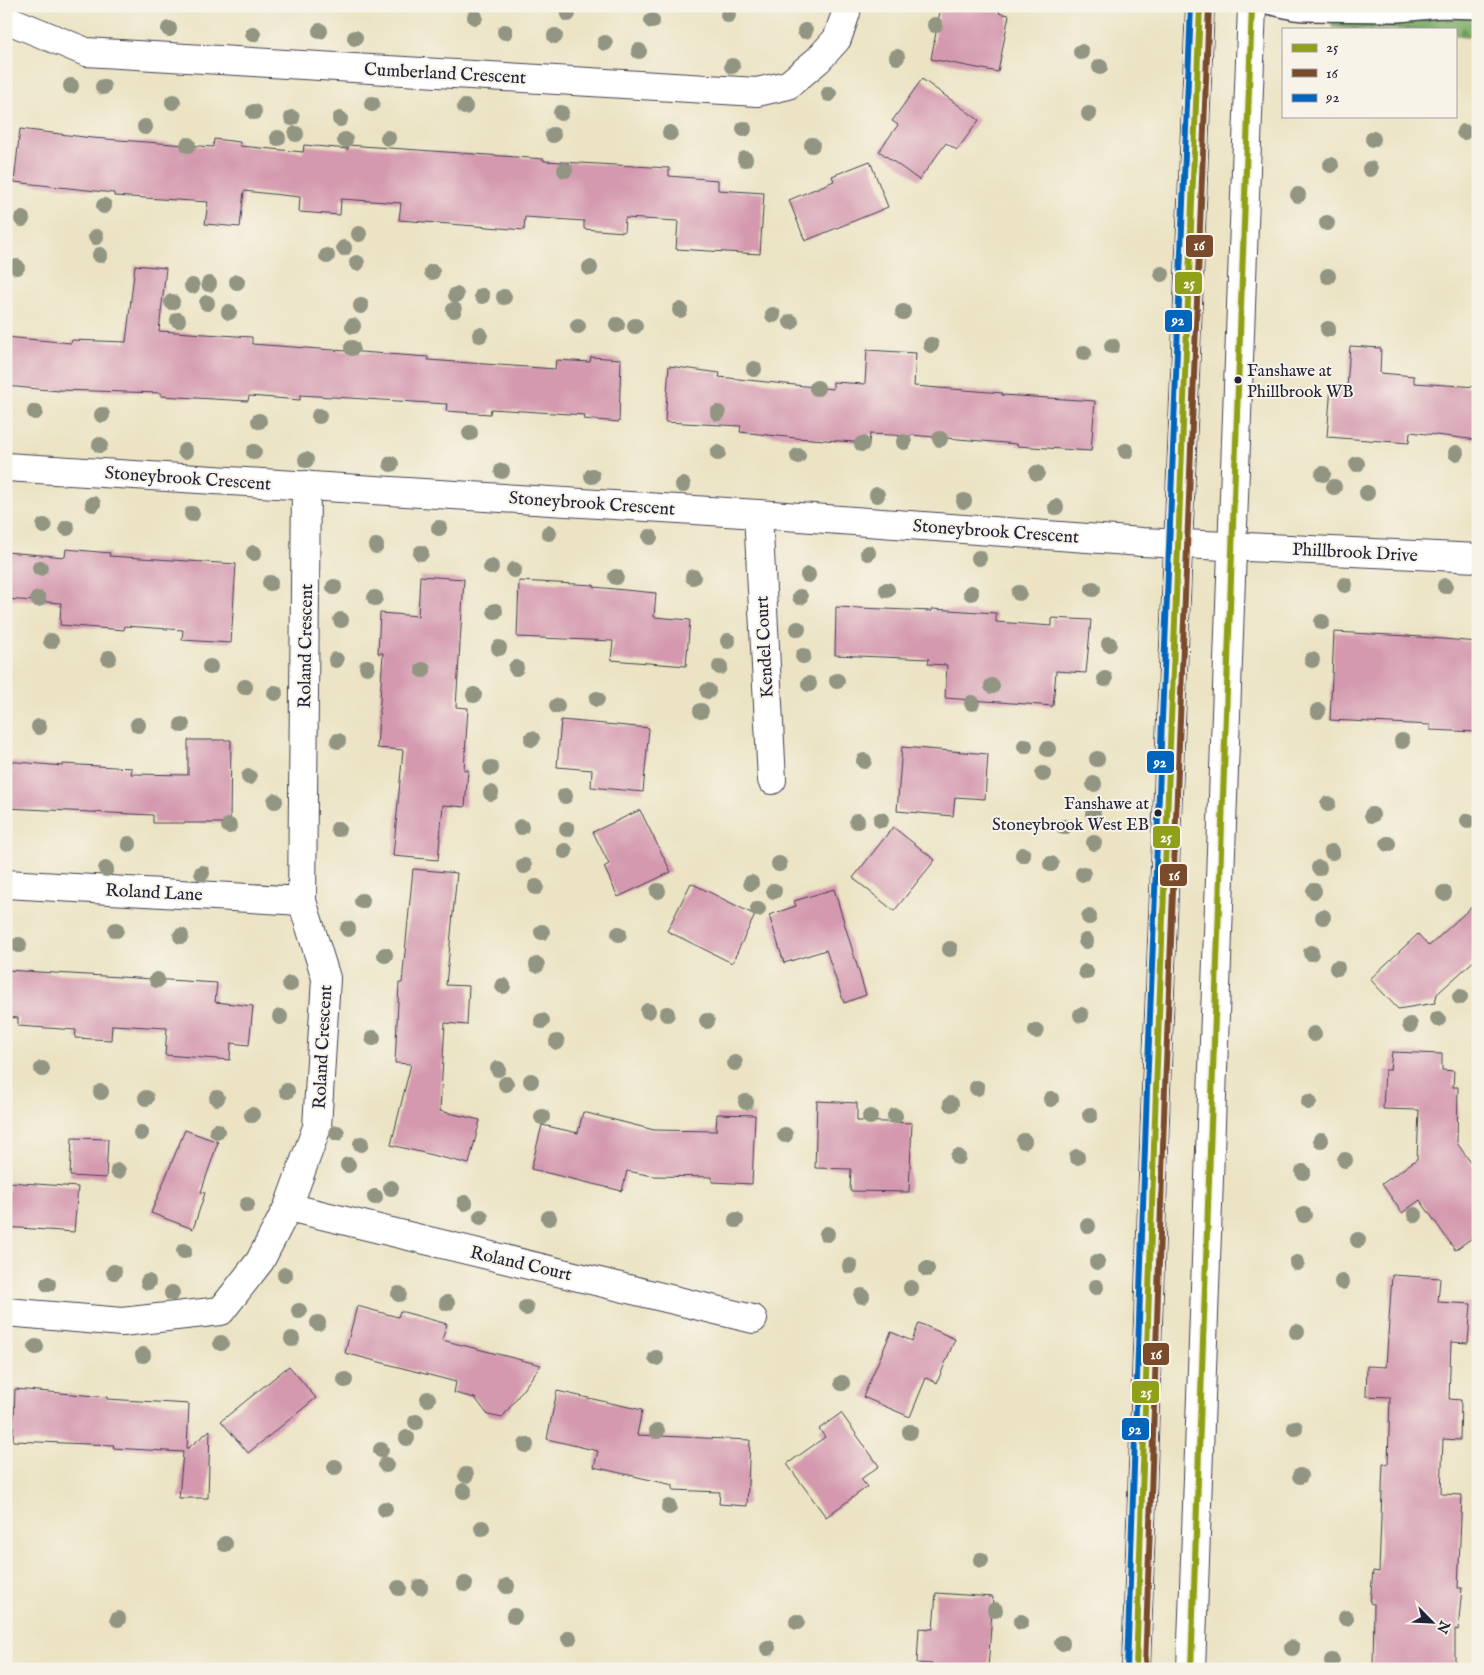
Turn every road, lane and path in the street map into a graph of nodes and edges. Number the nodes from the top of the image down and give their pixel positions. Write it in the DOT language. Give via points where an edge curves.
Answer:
graph roads {
  1 [pos="846,6"];
  2 [pos="1200,6"];
  3 [pos="1252,6"];
  4 [pos="1267,6"];
  5 [pos="1435,8"];
  6 [pos="1478,11"];
  7 [pos="6,19"];
  8 [pos="6,467"];
  9 [pos="306,485"];
  10 [pos="758,514"];
  11 [pos="1177,543"];
  12 [pos="1232,545"];
  13 [pos="1478,558"];
  14 [pos="772,780"];
  15 [pos="6,884"];
  16 [pos="302,901"];
  17 [pos="288,1207"];
  18 [pos="6,1312"];
  19 [pos="753,1319"];
  20 [pos="1136,1669"];
  21 [pos="1191,1669"];
  1 -- 7 [label="street, Cumberland Crescent" via="837,39 818,60 788,85 757,92 86,52"];
  2 -- 11 [label="street"];
  3 -- 12 [label="street"];
  4 -- 5 [label="lane" via="1305,13 1399,14"];
  5 -- 6 [label="lane"];
  8 -- 9 [label="street, Stoneybrook Crescent"];
  9 -- 10 [label="street, Stoneybrook Crescent"];
  9 -- 16 [label="street, Roland Crescent"];
  10 -- 11 [label="street, Stoneybrook Crescent"];
  10 -- 14 [label="street, Kendel Court"];
  11 -- 12 [label="street, Stoneybrook Crescent"];
  11 -- 20 [label="street"];
  12 -- 13 [label="street, Phillbrook Drive"];
  12 -- 21 [label="street"];
  15 -- 16 [label="street, Roland Lane"];
  16 -- 17 [label="street, Roland Crescent" via="326,978 317,1127"];
  17 -- 18 [label="street, Roland Crescent" via="260,1261 221,1311 122,1322"];
  17 -- 19 [label="street, Roland Court"];
}
